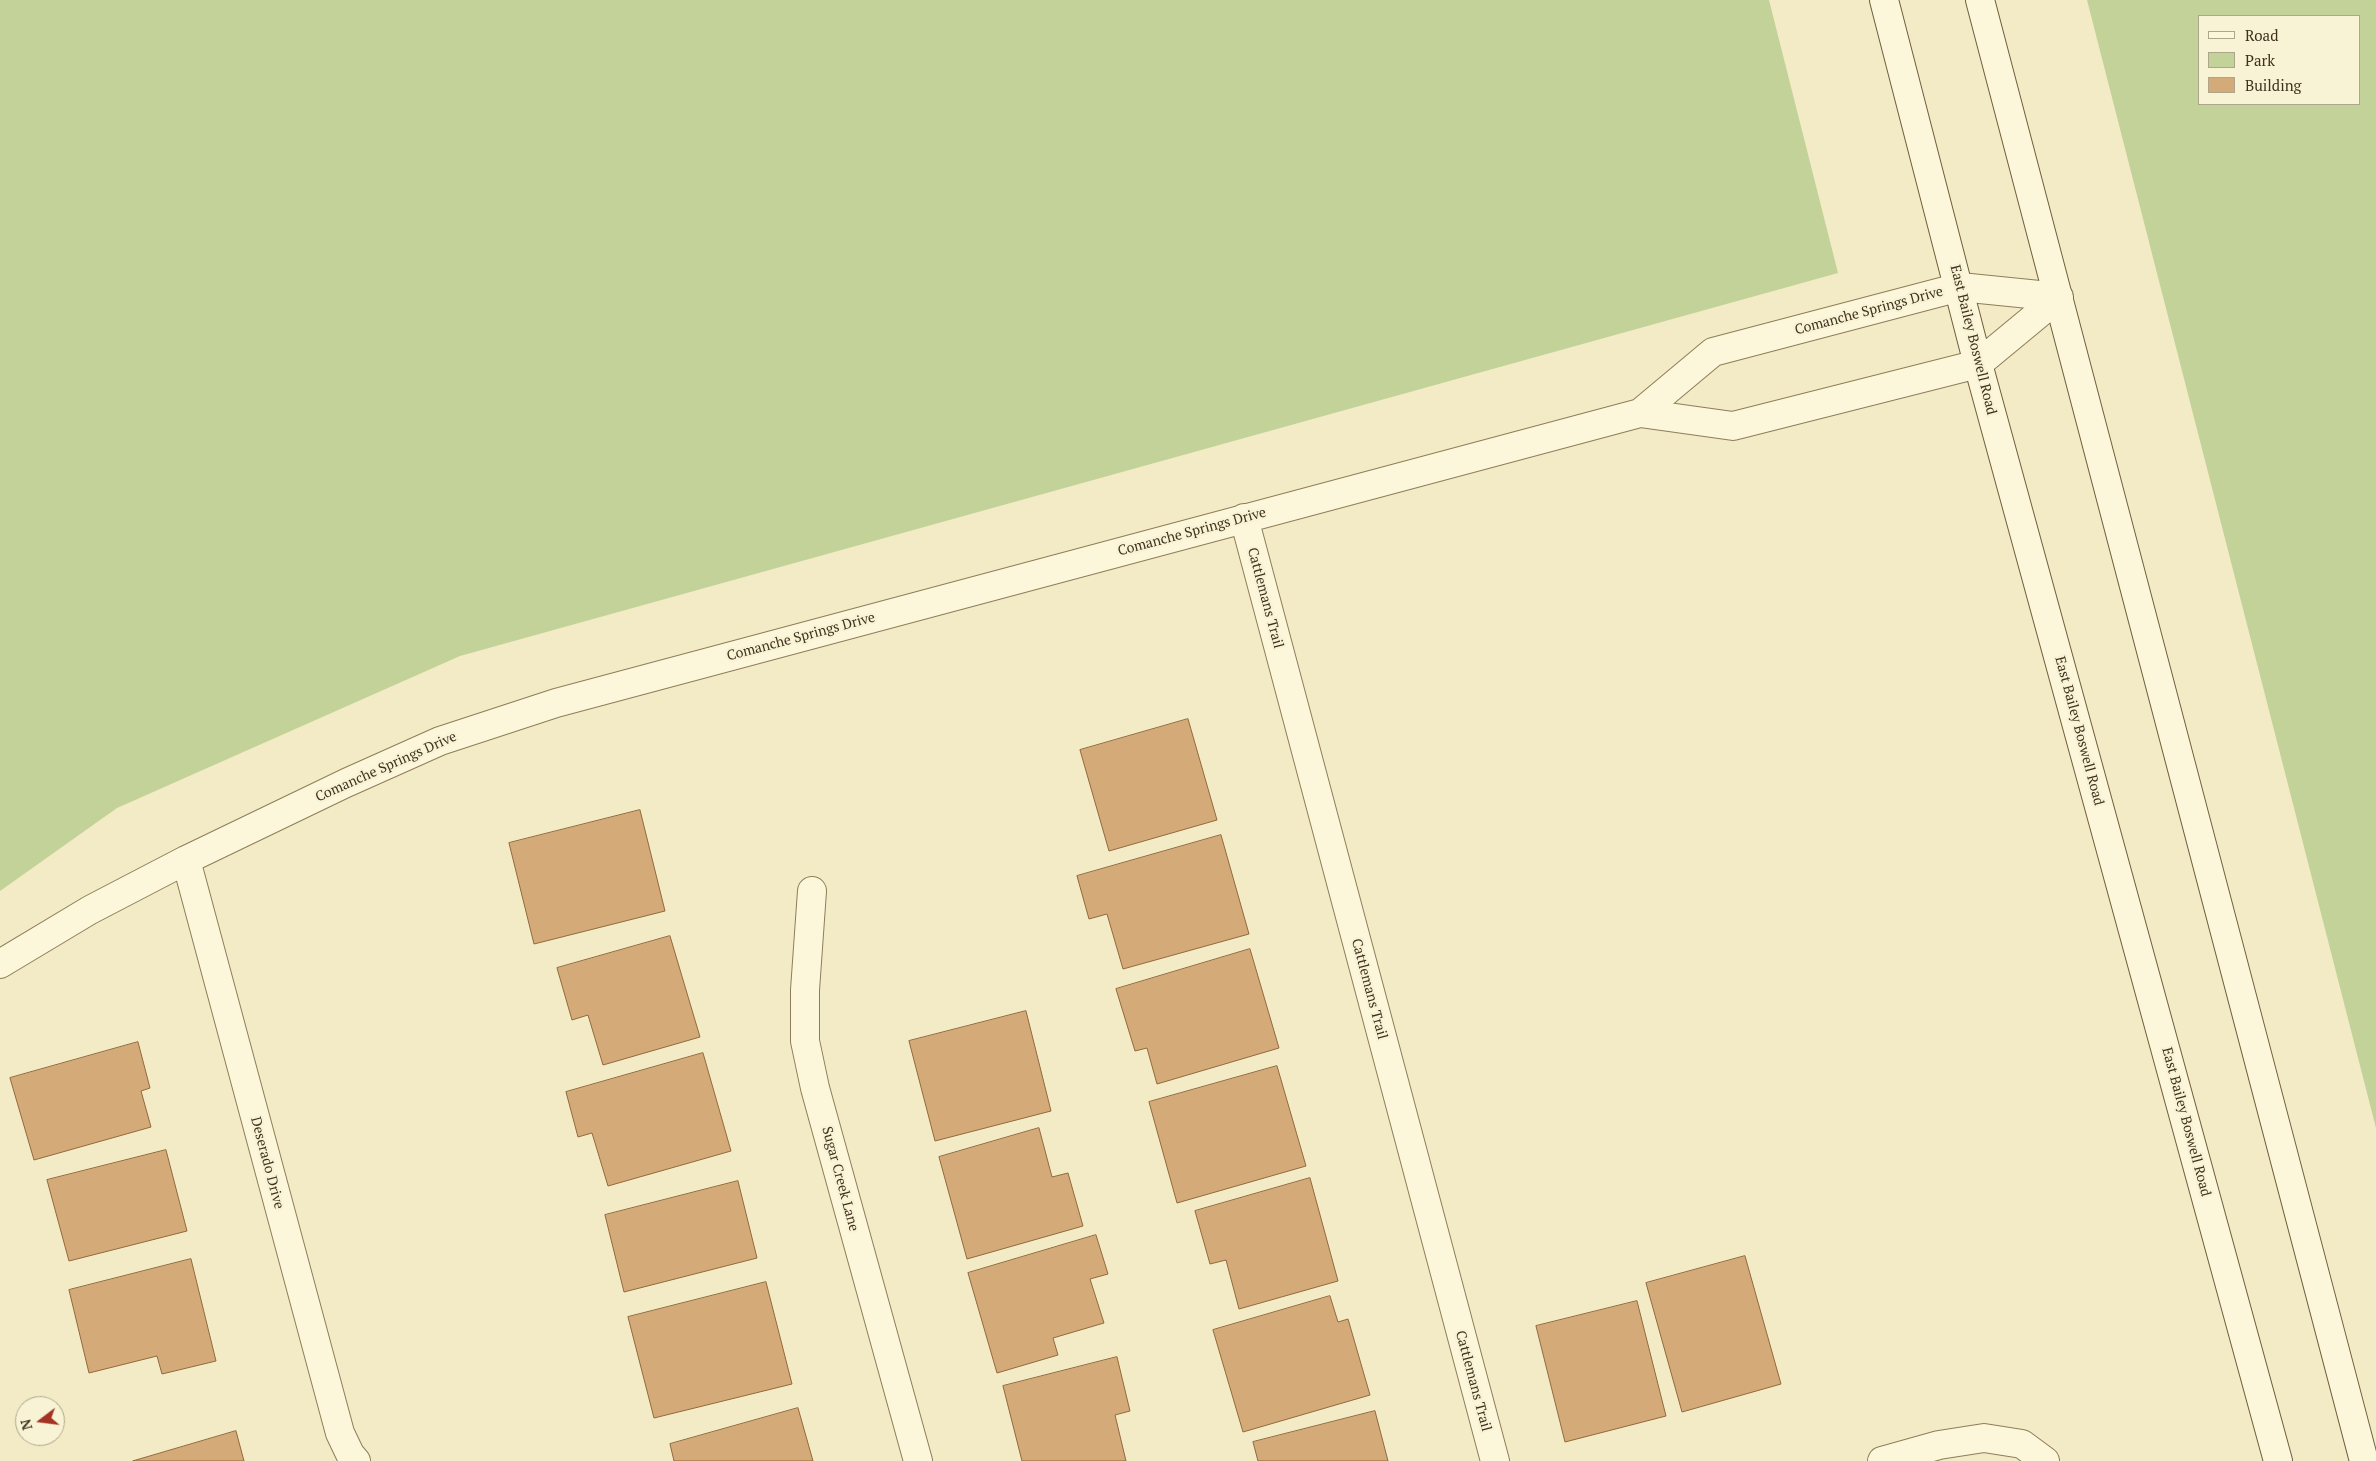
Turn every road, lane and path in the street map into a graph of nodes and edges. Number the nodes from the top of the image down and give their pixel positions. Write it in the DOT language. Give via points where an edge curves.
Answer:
graph roads {
  1 [pos="1884,0"];
  2 [pos="1980,0"];
  3 [pos="1960,287"];
  4 [pos="2059,297"];
  5 [pos="1978,364"];
  6 [pos="1640,413"];
  7 [pos="1244,518"];
  8 [pos="186,860"];
  9 [pos="812,891"];
  10 [pos="0,964"];
  11 [pos="356,1461"];
  12 [pos="918,1461"];
  13 [pos="1495,1461"];
  14 [pos="1882,1461"];
  15 [pos="2045,1461"];
  16 [pos="2278,1461"];
  17 [pos="2364,1461"];
  1 -- 3 [label="street, East Bailey Boswell Road"];
  2 -- 4 [label="street"];
  3 -- 4 [label="street, Comanche Springs Drive"];
  3 -- 5 [label="street, East Bailey Boswell Road"];
  3 -- 6 [label="street, Comanche Springs Drive" via="1713,352"];
  4 -- 5 [label="street, Comanche Springs Drive"];
  4 -- 17 [label="street"];
  5 -- 6 [label="street, Comanche Springs Drive" via="1733,426"];
  5 -- 16 [label="street, East Bailey Boswell Road"];
  6 -- 7 [label="street, Comanche Springs Drive"];
  7 -- 8 [label="street, Comanche Springs Drive" via="556,703 440,741"];
  7 -- 13 [label="street, Cattlemans Trail"];
  8 -- 10 [label="street, Comanche Springs Drive" via="90,910"];
  8 -- 11 [label="street, Deserado Drive" via="340,1433"];
  9 -- 12 [label="street, Sugar Creek Lane" via="805,1041 815,1088"];
  14 -- 15 [label="street" via="1940,1445 1984,1438 2022,1444"];
}
